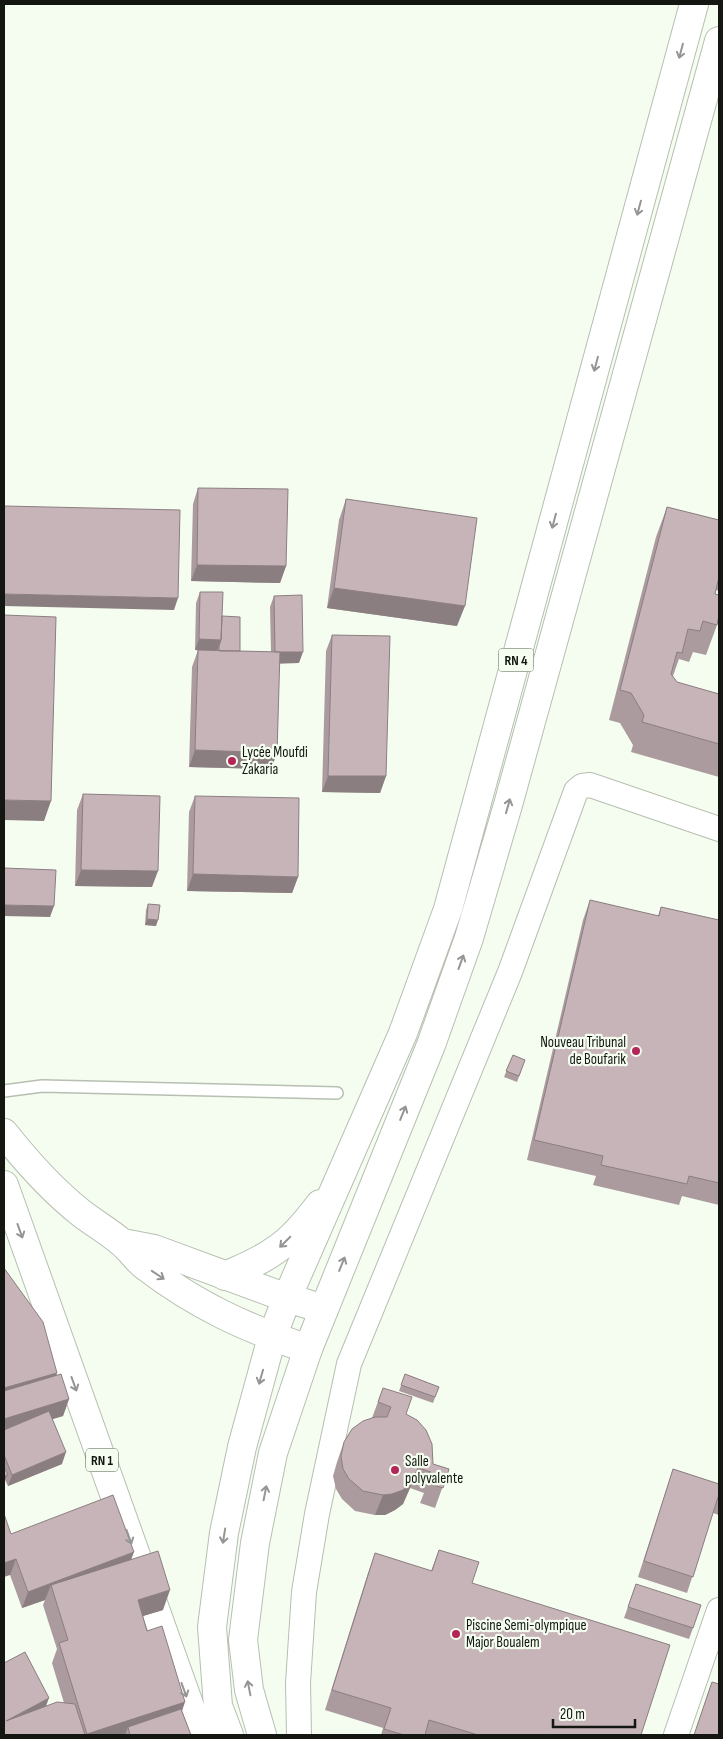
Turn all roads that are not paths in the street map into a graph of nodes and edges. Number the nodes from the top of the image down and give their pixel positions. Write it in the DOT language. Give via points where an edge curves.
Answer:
graph roads {
  1 [pos="694,4"];
  2 [pos="719,41"];
  3 [pos="719,829"];
  4 [pos="4,1091"];
  5 [pos="337,1093"];
  6 [pos="4,1133"];
  7 [pos="340,1179"];
  8 [pos="50,1185"];
  9 [pos="6,1191"];
  10 [pos="123,1243"];
  11 [pos="225,1276"];
  12 [pos="287,1298"];
  13 [pos="324,1309"];
  14 [pos="272,1337"];
  15 [pos="308,1349"];
  16 [pos="719,1610"];
  17 [pos="200,1735"];
  18 [pos="229,1735"];
  19 [pos="262,1735"];
  20 [pos="299,1735"];
  21 [pos="676,1735"];
  1 -- 7 [label="main road, RN 4, one-way" via="448,909 403,1033"];
  13 -- 2 [label="main road, RN 4, one-way" via="431,1045 469,938"];
  3 -- 20 [label="street" via="590,785 576,791 510,972 349,1364 304,1592 298,1683"];
  4 -- 5 [label="lane" via="42,1086"];
  6 -- 8 [label="main road"];
  7 -- 11 [label="main road, one-way" via="278,1249"];
  7 -- 12 [label="main road, RN 4"];
  8 -- 9 [label="main road" via="39,1183"];
  8 -- 10 [label="main road" via="81,1213"];
  9 -- 17 [label="main road, RN 1, one-way"];
  10 -- 11 [label="main road" via="154,1249"];
  10 -- 14 [label="main road, one-way" via="144,1266 199,1303"];
  11 -- 12 [label="main road"];
  12 -- 13 [label="main road"];
  12 -- 14 [label="main road"];
  13 -- 15 [label="main road"];
  14 -- 15 [label="main road"];
  14 -- 18 [label="main road, one-way" via="224,1533 212,1627 218,1706"];
  19 -- 15 [label="main road, one-way" via="249,1690 243,1640 255,1543 273,1453"];
  16 -- 21 [label="street"];
}
